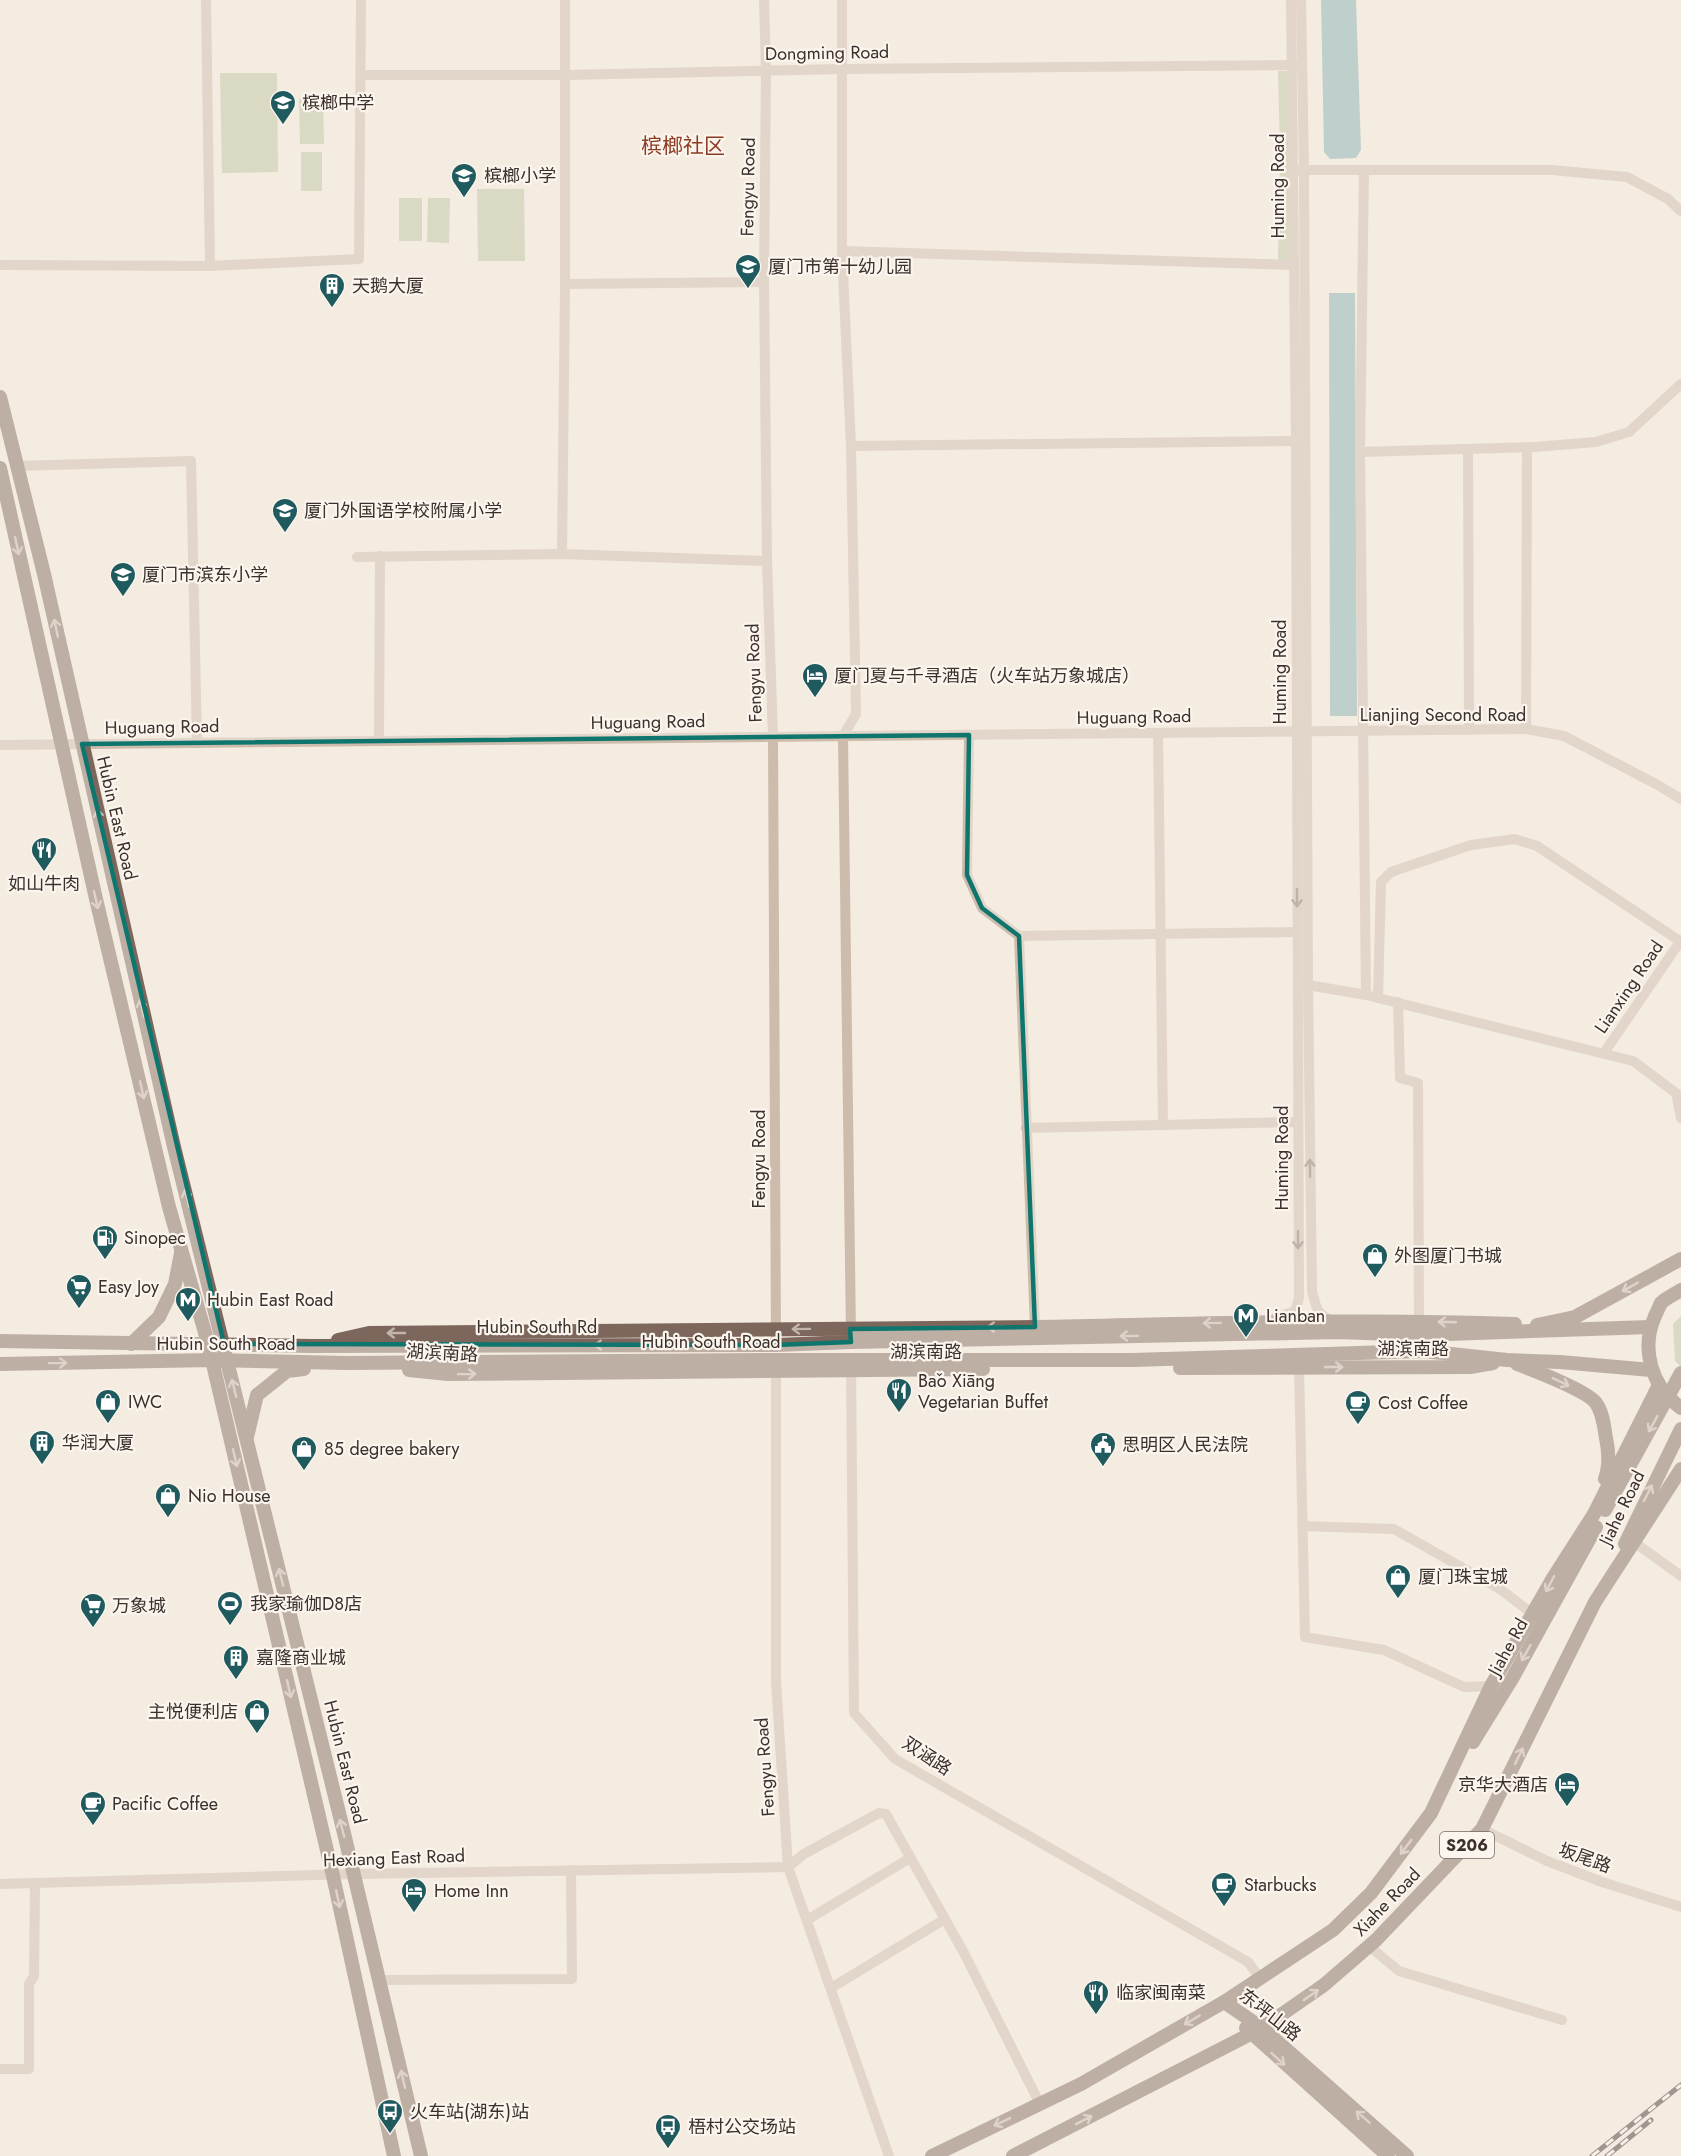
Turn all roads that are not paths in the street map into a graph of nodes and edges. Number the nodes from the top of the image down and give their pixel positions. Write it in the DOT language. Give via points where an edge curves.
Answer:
graph roads {
  1 [pos="206,0"];
  2 [pos="361,0"];
  3 [pos="565,0"];
  4 [pos="764,0"];
  5 [pos="842,0"];
  6 [pos="1291,0"];
  7 [pos="1301,0"];
  8 [pos="1298,65"];
  9 [pos="842,69"];
  10 [pos="766,70"];
  11 [pos="361,75"];
  12 [pos="566,75"];
  13 [pos="1299,170"];
  14 [pos="1364,170"];
  15 [pos="1681,211"];
  16 [pos="842,251"];
  17 [pos="0,265"];
  18 [pos="1294,265"];
  19 [pos="210,266"];
  20 [pos="764,282"];
  21 [pos="565,284"];
  22 [pos="1681,384"];
  23 [pos="0,397"];
  24 [pos="1296,441"];
  25 [pos="851,446"];
  26 [pos="1527,447"];
  27 [pos="1468,449"];
  28 [pos="1360,452"];
  29 [pos="17,466"];
  30 [pos="0,468"];
  31 [pos="562,554"];
  32 [pos="380,556"];
  33 [pos="357,557"];
  34 [pos="766,561"];
  35 [pos="1526,729"];
  36 [pos="1469,730"];
  37 [pos="1365,731"];
  38 [pos="1301,732"];
  39 [pos="1158,733"];
  40 [pos="969,735"];
  41 [pos="843,736"];
  42 [pos="773,737"];
  43 [pos="379,741"];
  44 [pos="197,743"];
  45 [pos="61,744"];
  46 [pos="82,744"];
  47 [pos="0,745"];
  48 [pos="1681,799"];
  49 [pos="1297,932"];
  50 [pos="1160,934"];
  51 [pos="1019,936"];
  52 [pos="1681,941"];
  53 [pos="1308,985"];
  54 [pos="1366,995"];
  55 [pos="1378,998"];
  56 [pos="1398,1002"];
  57 [pos="1604,1053"];
  58 [pos="1681,1118"];
  59 [pos="1298,1122"];
  60 [pos="1163,1125"];
  61 [pos="1026,1128"];
  62 [pos="169,1208"];
  63 [pos="1681,1259"];
  64 [pos="1681,1290"];
  65 [pos="1419,1320"];
  66 [pos="1334,1321"];
  67 [pos="1264,1322"];
  68 [pos="1535,1326"];
  69 [pos="1035,1327"];
  70 [pos="1650,1327"];
  71 [pos="776,1329"];
  72 [pos="1589,1330"];
  73 [pos="851,1335"];
  74 [pos="0,1341"];
  75 [pos="208,1343"];
  76 [pos="131,1344"];
  77 [pos="224,1344"];
  78 [pos="776,1345"];
  79 [pos="312,1346"];
  80 [pos="212,1360"];
  81 [pos="1507,1360"];
  82 [pos="228,1362"];
  83 [pos="346,1363"];
  84 [pos="0,1364"];
  85 [pos="776,1365"];
  86 [pos="851,1365"];
  87 [pos="1299,1367"];
  88 [pos="1651,1370"];
  89 [pos="1681,1373"];
  90 [pos="1659,1385"];
  91 [pos="1681,1408"];
  92 [pos="1681,1429"];
  93 [pos="246,1438"];
  94 [pos="1681,1468"];
  95 [pos="1681,1484"];
  96 [pos="1599,1512"];
  97 [pos="1302,1526"];
  98 [pos="1636,1538"];
  99 [pos="1681,1576"];
  100 [pos="1595,1602"];
  101 [pos="1533,1614"];
  102 [pos="1491,1686"];
  103 [pos="1438,1799"];
  104 [pos="1482,1829"];
  105 [pos="910,1858"];
  106 [pos="788,1867"];
  107 [pos="571,1870"];
  108 [pos="354,1874"];
  109 [pos="333,1876"];
  110 [pos="0,1884"];
  111 [pos="35,1884"];
  112 [pos="1681,1907"];
  113 [pos="945,1919"];
  114 [pos="807,1920"];
  115 [pos="1369,1946"];
  116 [pos="1260,1978"];
  117 [pos="379,1980"];
  118 [pos="831,1988"];
  119 [pos="1224,2002"];
  120 [pos="1562,2020"];
  121 [pos="1257,2031"];
  122 [pos="0,2069"];
  123 [pos="1040,2104"];
  124 [pos="394,2156"];
  125 [pos="421,2156"];
  126 [pos="889,2156"];
  127 [pos="932,2156"];
  128 [pos="1013,2156"];
  129 [pos="1388,2156"];
  130 [pos="1407,2156"];
  1 -- 19 [label="street"];
  2 -- 11 [label="street"];
  3 -- 12 [label="street"];
  4 -- 10 [label="street, Fengyu Road"];
  5 -- 9 [label="street"];
  6 -- 8 [label="street, Huming Road"];
  7 -- 8 [label="street, Huming Road"];
  8 -- 9 [label="street, Dongming Road"];
  8 -- 13 [label="street, Huming Road"];
  9 -- 10 [label="street, Dongming Road"];
  9 -- 16 [label="street"];
  10 -- 12 [label="street, Dongming Road"];
  10 -- 20 [label="street, Fengyu Road"];
  11 -- 12 [label="street, Dongming Road"];
  11 -- 19 [label="street" via="359,260"];
  12 -- 21 [label="street"];
  13 -- 14 [label="street"];
  13 -- 18 [label="street, Huming Road"];
  13 -- 38 [label="street, Huming Road"];
  14 -- 15 [label="street" via="1552,170 1627,177 1668,199"];
  14 -- 28 [label="street"];
  16 -- 18 [label="street"];
  16 -- 25 [label="street"];
  17 -- 19 [label="street"];
  18 -- 24 [label="street, Huming Road"];
  20 -- 21 [label="street"];
  20 -- 34 [label="street, Fengyu Road"];
  21 -- 31 [label="street"];
  22 -- 26 [label="street" via="1629,432 1596,442"];
  23 -- 29 [label="main road, Hubin East Road"];
  24 -- 25 [label="street"];
  24 -- 38 [label="street, Huming Road"];
  25 -- 41 [label="street" via="856,714"];
  26 -- 27 [label="street"];
  26 -- 35 [label="street"];
  27 -- 28 [label="street"];
  27 -- 36 [label="street"];
  28 -- 37 [label="street"];
  29 -- 44 [label="street" via="191,461"];
  46 -- 29 [label="main road, Hubin East Road, one-way"];
  30 -- 45 [label="main road, Hubin East Road, one-way"];
  31 -- 32 [label="street"];
  31 -- 34 [label="street"];
  32 -- 33 [label="street"];
  32 -- 43 [label="street"];
  34 -- 42 [label="street, Fengyu Road"];
  35 -- 36 [label="street, Lianjing Second Road"];
  35 -- 48 [label="street, Lianjing Second Road" via="1564,736"];
  36 -- 37 [label="street, Lianjing Second Road"];
  37 -- 38 [label="street, Lianjing Second Road"];
  37 -- 54 [label="street"];
  38 -- 39 [label="street, Huguang Road"];
  38 -- 49 [label="street, Huming Road, one-way"];
  38 -- 53 [label="street, Huming Road"];
  39 -- 40 [label="street, Huguang Road"];
  39 -- 50 [label="street"];
  40 -- 41 [label="street, Huguang Road"];
  40 -- 51 [label="street" via="967,875 982,908"];
  41 -- 42 [label="street, Huguang Road"];
  41 -- 73 [label="street"];
  42 -- 43 [label="street, Huguang Road"];
  42 -- 71 [label="street, Fengyu Road"];
  43 -- 44 [label="street, Huguang Road"];
  44 -- 46 [label="street, Huguang Road"];
  45 -- 46 [label="street, Huguang Road"];
  45 -- 47 [label="street, Huguang Road"];
  45 -- 62 [label="main road, Hubin East Road, one-way"];
  77 -- 46 [label="main road, Hubin East Road, one-way" via="174,1147"];
  49 -- 50 [label="street"];
  49 -- 59 [label="street, Huming Road"];
  50 -- 51 [label="street"];
  50 -- 60 [label="street"];
  51 -- 61 [label="street"];
  52 -- 55 [label="street" via="1537,846 1515,839 1471,845 1391,872 1381,882"];
  52 -- 57 [label="street, Lianxing Road"];
  53 -- 54 [label="street"];
  66 -- 53 [label="street, Huming Road, one-way" via="1320,1315 1312,1292"];
  54 -- 55 [label="street"];
  55 -- 56 [label="street"];
  56 -- 57 [label="street"];
  56 -- 65 [label="street" via="1400,1078 1418,1083"];
  57 -- 58 [label="street" via="1634,1061 1676,1093"];
  59 -- 60 [label="street"];
  59 -- 67 [label="street, Huming Road, one-way" via="1299,1298 1295,1311"];
  60 -- 61 [label="street"];
  61 -- 69 [label="street"];
  62 -- 75 [label="main road, Hubin East Road"];
  62 -- 76 [label="main road" via="181,1254 176,1284 159,1317"];
  63 -- 68 [label="main road, one-way" via="1575,1317"];
  64 -- 70 [label="main road" via="1662,1302"];
  65 -- 66 [label="main road"];
  68 -- 65 [label="main road, one-way"];
  66 -- 67 [label="main road"];
  67 -- 69 [label="main road, one-way"];
  68 -- 72 [label="main road"];
  69 -- 73 [label="main road, one-way"];
  70 -- 72 [label="main road, 湖滨南路"];
  70 -- 88 [label="main road"];
  73 -- 71 [label="main road, one-way"];
  71 -- 78 [label="street, Fengyu Road"];
  71 -- 79 [label="main road, one-way" via="369,1333"];
  72 -- 73 [label="main road, 湖滨南路, one-way" via="1419,1335"];
  73 -- 78 [label="main road, Hubin South Rd"];
  74 -- 76 [label="main road, Hubin South Road"];
  75 -- 76 [label="main road, Hubin South Road"];
  75 -- 77 [label="main road, Hubin South Road"];
  75 -- 80 [label="main road, Hubin East Road"];
  77 -- 79 [label="main road, Hubin South Rd"];
  77 -- 82 [label="main road, Hubin East Road"];
  78 -- 79 [label="main road, Hubin South Rd, one-way"];
  80 -- 82 [label="main road, Hubin South Road"];
  84 -- 80 [label="main road, Hubin South Road, one-way"];
  80 -- 109 [label="main road, Hubin East Road, one-way"];
  81 -- 86 [label="main road, 湖滨南路" via="1423,1351"];
  87 -- 81 [label="main road, 湖滨南路, one-way" via="1470,1367"];
  81 -- 88 [label="main road, 湖滨南路"];
  81 -- 96 [label="main road, one-way" via="1595,1401 1603,1418 1609,1468"];
  82 -- 83 [label="main road, Hubin South Road"];
  93 -- 82 [label="main road, Hubin East Road, one-way"];
  83 -- 85 [label="main road, 湖滨南路, one-way" via="448,1374"];
  83 -- 93 [label="main road" via="287,1371 257,1395"];
  85 -- 86 [label="main road, 湖滨南路"];
  85 -- 106 [label="street, Fengyu Road" via="776,1681"];
  86 -- 87 [label="main road, 湖滨南路"];
  86 -- 116 [label="street, 双涵路" via="854,1713 895,1758 1248,1962"];
  87 -- 97 [label="street"];
  88 -- 90 [label="main road"];
  89 -- 96 [label="main road, Jiahe Road / S206, one-way, bridge"];
  90 -- 91 [label="main road"];
  90 -- 96 [label="main road, S206" via="1629,1441"];
  100 -- 92 [label="main road, Jiahe Road / S206, one-way"];
  108 -- 93 [label="main road, Hubin East Road, one-way"];
  94 -- 98 [label="main road, Xiahe Road / S206"];
  95 -- 98 [label="main road"];
  96 -- 101 [label="main road, S206, one-way"];
  96 -- 103 [label="main road, Jiahe Rd / S206, one-way" via="1513,1677"];
  97 -- 101 [label="street" via="1394,1528 1500,1589"];
  97 -- 102 [label="street" via="1305,1637 1384,1650 1464,1687"];
  98 -- 99 [label="street"];
  98 -- 100 [label="main road, Xiahe Road / S206"];
  104 -- 100 [label="main road, Xiahe Road / S206, one-way"];
  101 -- 102 [label="main road, S206"];
  102 -- 103 [label="main road, S206"];
  103 -- 116 [label="main road, S206, one-way" via="1371,1893 1333,1930"];
  104 -- 112 [label="street, 坂尾路" via="1546,1861"];
  104 -- 115 [label="main road, Xiahe Road / S206"];
  105 -- 106 [label="street" via="886,1814 879,1813 804,1854"];
  105 -- 113 [label="street"];
  105 -- 114 [label="street"];
  106 -- 107 [label="street, Hexiang East Road"];
  106 -- 114 [label="street, Fengyu Road"];
  107 -- 108 [label="street, Hexiang East Road"];
  107 -- 117 [label="street" via="572,1979"];
  108 -- 109 [label="street, Hexiang East Road"];
  108 -- 117 [label="main road, Hubin East Road"];
  109 -- 111 [label="street, Hexiang East Road"];
  109 -- 124 [label="main road, Hubin East Road, one-way"];
  110 -- 111 [label="street, Hexiang East Road"];
  111 -- 122 [label="street" via="29,2068"];
  113 -- 118 [label="street"];
  113 -- 123 [label="street"];
  114 -- 118 [label="street, Fengyu Road"];
  115 -- 120 [label="street" via="1399,1971"];
  121 -- 115 [label="main road, Xiahe Road / S206, one-way" via="1324,1985"];
  116 -- 119 [label="main road, S206"];
  125 -- 117 [label="main road, Hubin East Road, one-way"];
  118 -- 126 [label="street, Fengyu Road"];
  119 -- 121 [label="main road, 东坪山路"];
  119 -- 123 [label="main road, S206, one-way"];
  128 -- 121 [label="main road, Xiahe Road / S206, one-way"];
  121 -- 129 [label="main road, 东坪山路, one-way"];
  130 -- 121 [label="main road, 东坪山路, one-way"];
  123 -- 127 [label="main road, S206, one-way"];
}
